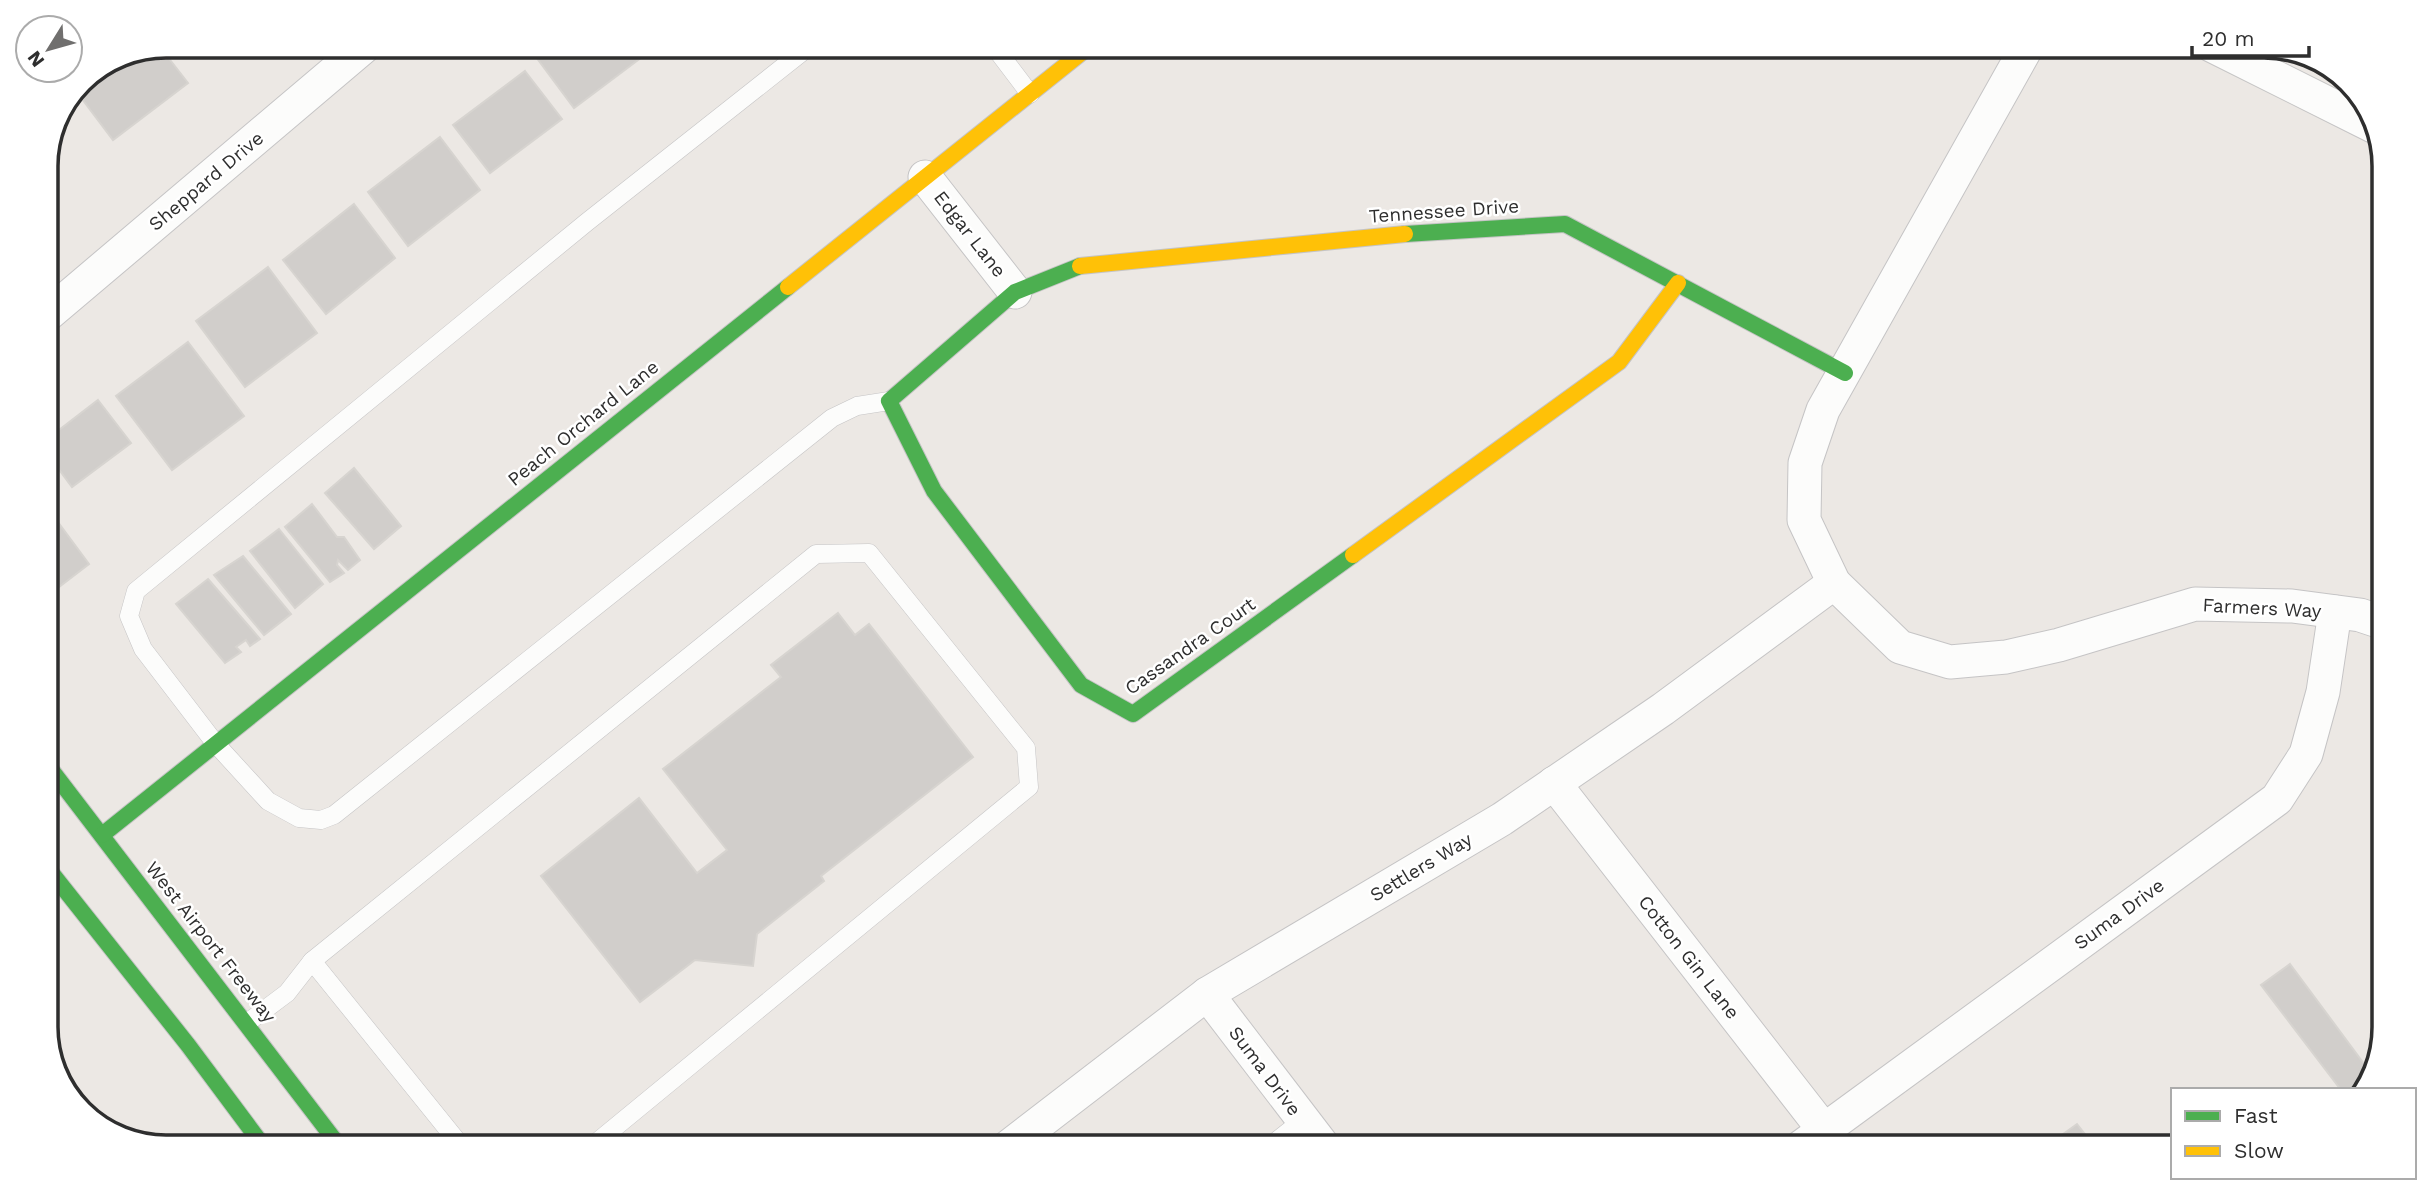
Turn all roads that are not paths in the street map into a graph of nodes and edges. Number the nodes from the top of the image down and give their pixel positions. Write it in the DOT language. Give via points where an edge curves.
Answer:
graph roads {
  1 [pos="352,58"];
  2 [pos="796,58"];
  3 [pos="1002,58"];
  4 [pos="1076,58"];
  5 [pos="2021,58"];
  6 [pos="2235,58"];
  7 [pos="1030,94"];
  8 [pos="2362,120"];
  9 [pos="925,177"];
  10 [pos="1678,283"];
  11 [pos="1015,292"];
  12 [pos="58,306"];
  13 [pos="1845,373"];
  14 [pos="889,401"];
  15 [pos="1834,583"];
  16 [pos="2335,611"];
  17 [pos="2372,619"];
  18 [pos="215,743"];
  19 [pos="58,778"];
  20 [pos="1554,783"];
  21 [pos="102,835"];
  22 [pos="58,881"];
  23 [pos="312,961"];
  24 [pos="1207,995"];
  25 [pos="247,1023"];
  26 [pos="1303,1120"];
  27 [pos="255,1135"];
  28 [pos="331,1135"];
  29 [pos="452,1135"];
  30 [pos="607,1135"];
  31 [pos="1024,1135"];
  32 [pos="1284,1135"];
  33 [pos="1315,1135"];
  34 [pos="1809,1135"];
  35 [pos="1817,1135"];
  1 -- 12 [label="street, Sheppard Drive"];
  2 -- 18 [label="lane" via="587,222 136,591 129,616 144,649"];
  3 -- 7 [label="lane"];
  4 -- 7 [label="main road, Peach Orchard Lane"];
  5 -- 13 [label="street"];
  6 -- 8 [label="street"];
  7 -- 9 [label="main road, Peach Orchard Lane"];
  9 -- 11 [label="street, Edgar Lane"];
  9 -- 18 [label="main road, Peach Orchard Lane"];
  10 -- 11 [label="main road, Tennessee Drive" via="1565,224 1082,265"];
  10 -- 13 [label="main road, Tennessee Drive"];
  10 -- 14 [label="main road, Cassandra Court" via="1619,362 1133,714 1081,685 934,491"];
  11 -- 14 [label="main road"];
  13 -- 15 [label="street" via="1824,410 1805,463 1804,520"];
  14 -- 18 [label="lane" via="857,406 832,418 334,814 321,820 299,818 268,801"];
  15 -- 16 [label="street, Farmers Way" via="1900,647 1950,662 2006,657 2059,645 2195,604"];
  15 -- 20 [label="street, Settlers Way"];
  16 -- 17 [label="street, Farmers Way"];
  16 -- 35 [label="street, Suma Drive" via="2323,692 2306,754 2277,799"];
  18 -- 21 [label="main road, Peach Orchard Lane"];
  19 -- 21 [label="main road, West Airport Freeway"];
  20 -- 24 [label="street, Settlers Way"];
  20 -- 34 [label="street, Cotton Gin Lane"];
  21 -- 25 [label="main road, West Airport Freeway"];
  22 -- 27 [label="main road"];
  23 -- 25 [label="lane" via="287,993"];
  23 -- 29 [label="lane"];
  23 -- 30 [label="lane" via="816,554 869,553 1026,748 1029,787"];
  24 -- 26 [label="street, Suma Drive"];
  24 -- 31 [label="street, Settlers Way"];
  25 -- 28 [label="main road, West Airport Freeway"];
  26 -- 32 [label="lane"];
  26 -- 33 [label="street, Suma Drive"];
}
